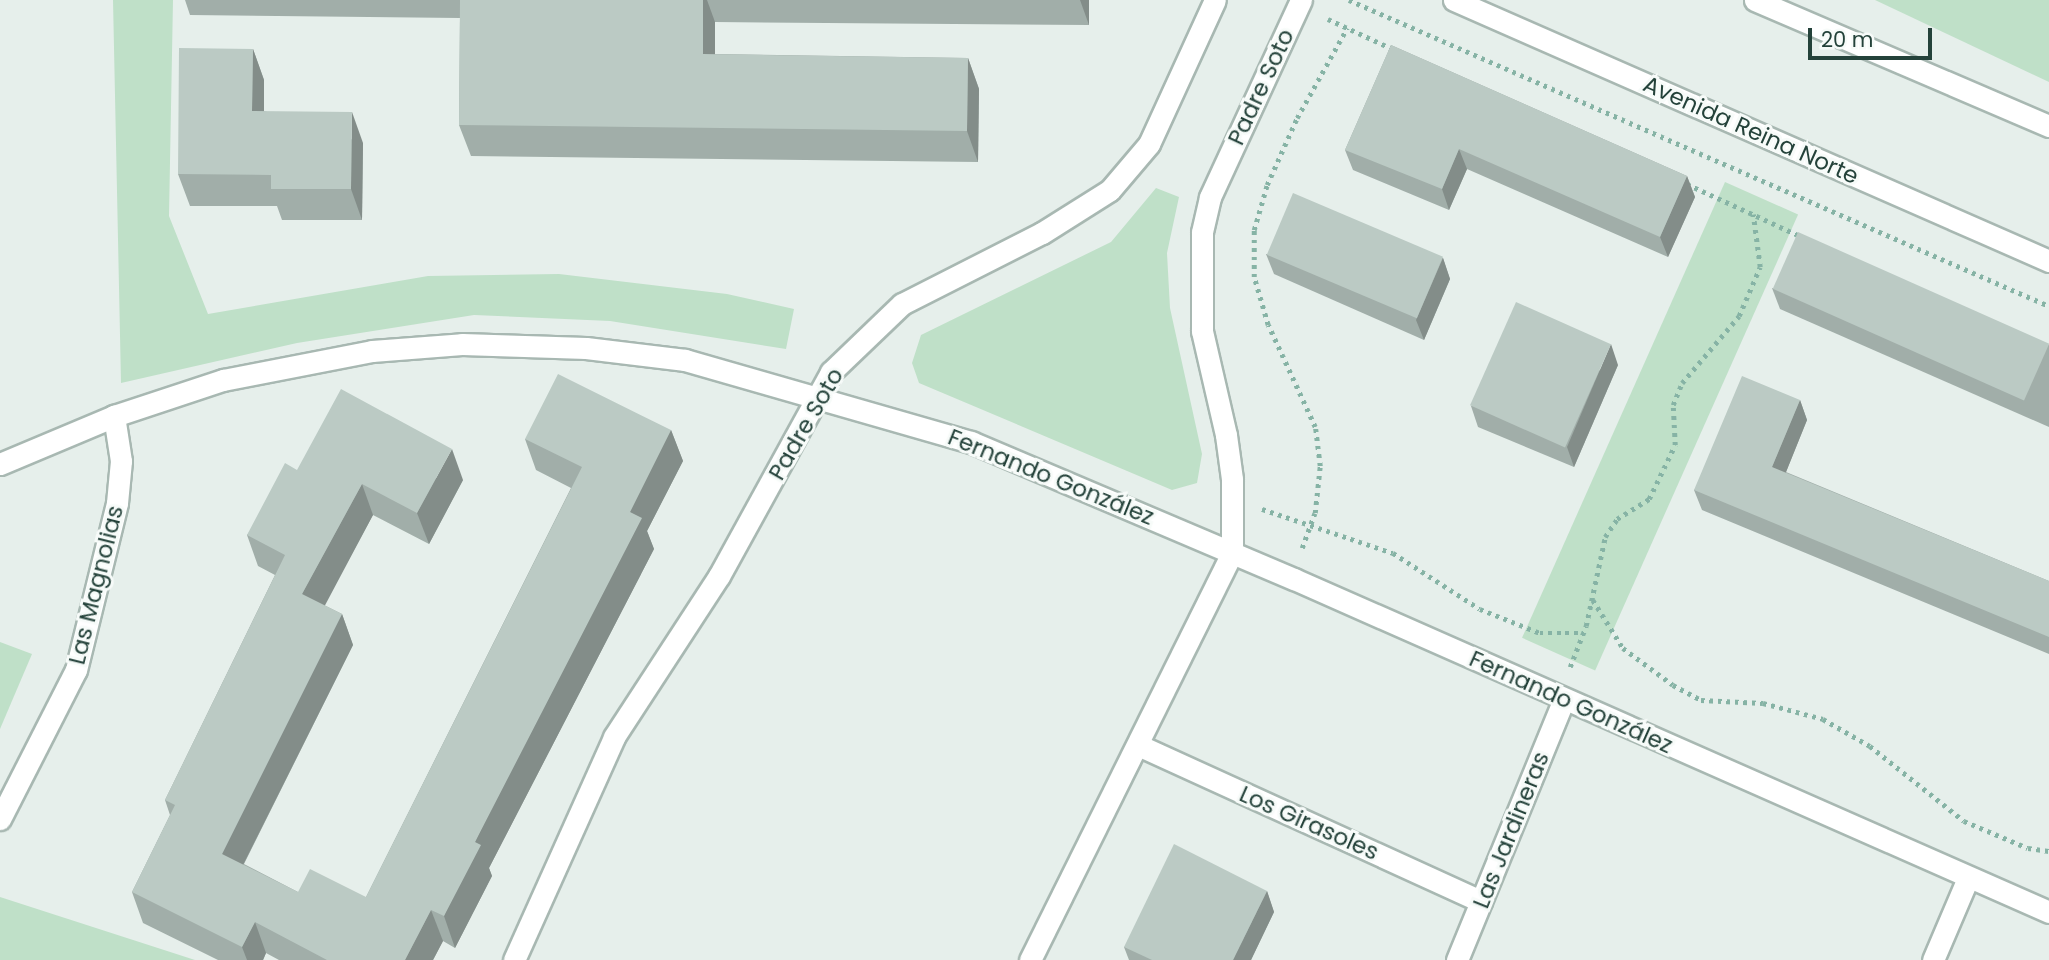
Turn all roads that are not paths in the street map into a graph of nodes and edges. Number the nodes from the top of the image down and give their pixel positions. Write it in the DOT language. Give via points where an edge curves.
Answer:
graph roads {
  1 [pos="1215,0"];
  2 [pos="1454,0"];
  3 [pos="1755,0"];
  4 [pos="1300,2"];
  5 [pos="1494,8"];
  6 [pos="2049,126"];
  7 [pos="2049,261"];
  8 [pos="819,395"];
  9 [pos="114,416"];
  10 [pos="0,464"];
  11 [pos="1232,553"];
  12 [pos="1564,699"];
  13 [pos="1138,745"];
  14 [pos="0,820"];
  15 [pos="1968,878"];
  16 [pos="1481,901"];
  17 [pos="2049,912"];
  18 [pos="514,960"];
  19 [pos="1030,960"];
  20 [pos="1457,960"];
  21 [pos="1933,960"];
  1 -- 8 [label="street, Padre Soto" via="1149,144 1110,190 1042,233 902,304 831,372"];
  2 -- 5 [label="street, Avenida Reina Norte"];
  3 -- 6 [label="street"];
  4 -- 11 [label="street, Padre Soto" via="1210,197 1202,232 1202,331 1226,435"];
  5 -- 7 [label="street, Avenida Reina Norte"];
  8 -- 9 [label="street, Fernando González" via="685,360 586,348 463,344 372,351 223,380"];
  8 -- 11 [label="street, Fernando González" via="971,442"];
  8 -- 18 [label="street, Padre Soto" via="719,576 614,737"];
  9 -- 10 [label="street, Fernando González"];
  9 -- 14 [label="street, Las Magnolias" via="121,461 117,503 76,670"];
  11 -- 12 [label="street, Fernando González"];
  11 -- 13 [label="street, Padre Soto"];
  12 -- 15 [label="street, Fernando González"];
  12 -- 16 [label="street, Las Jardineras"];
  13 -- 16 [label="street, Los Girasoles"];
  13 -- 19 [label="street, Padre Soto"];
  15 -- 17 [label="street, Fernando González"];
  15 -- 21 [label="street"];
  16 -- 20 [label="street, Las Jardineras"];
}
